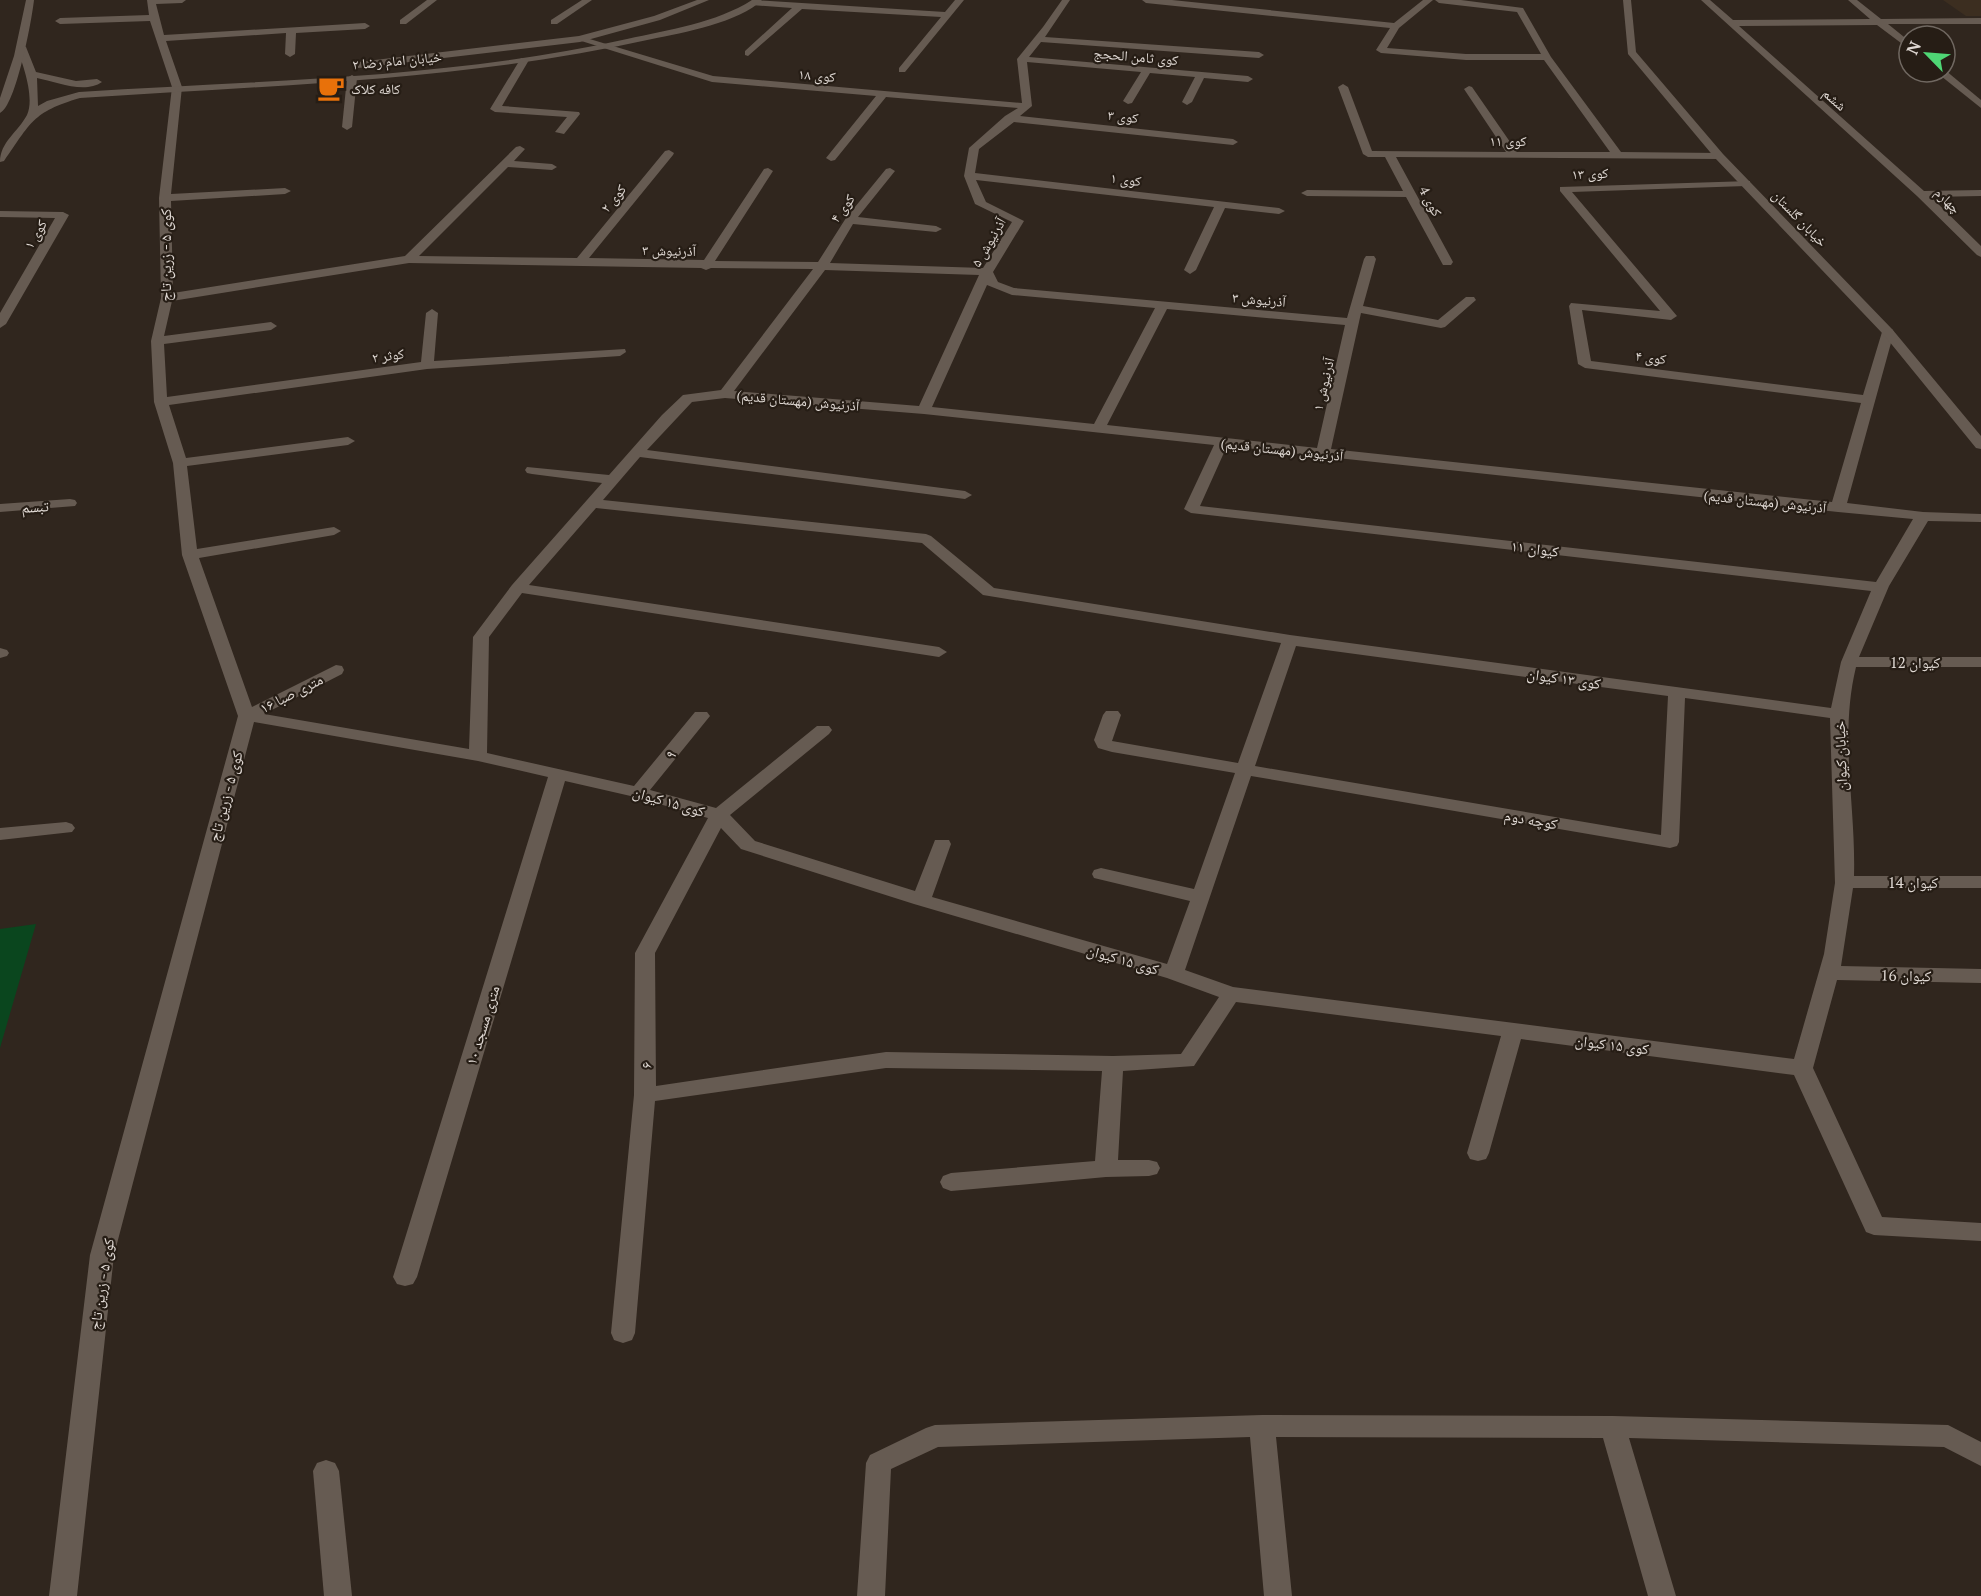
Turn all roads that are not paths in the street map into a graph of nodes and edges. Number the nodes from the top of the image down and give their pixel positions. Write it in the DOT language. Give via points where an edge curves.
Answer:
graph roads {
  1 [pos="30,0"];
  2 [pos="182,0"];
  3 [pos="433,0"];
  4 [pos="588,0"];
  5 [pos="705,0"];
  6 [pos="862,0"];
  7 [pos="960,0"];
  8 [pos="1066,0"];
  9 [pos="1146,0"];
  10 [pos="1429,0"];
  11 [pos="1439,0"];
  12 [pos="1527,0"];
  13 [pos="1627,0"];
  14 [pos="1705,0"];
  15 [pos="1852,0"];
  16 [pos="756,2"];
  17 [pos="800,6"];
  18 [pos="152,7"];
  19 [pos="852,9"];
  20 [pos="1520,10"];
  21 [pos="946,15"];
  22 [pos="60,21"];
  23 [pos="1981,21"];
  24 [pos="402,22"];
  25 [pos="554,22"];
  26 [pos="1879,22"];
  27 [pos="1731,23"];
  28 [pos="365,26"];
  29 [pos="1396,26"];
  30 [pos="291,31"];
  31 [pos="1897,36"];
  32 [pos="162,38"];
  33 [pos="580,39"];
  34 [pos="1039,39"];
  35 [pos="21,47"];
  36 [pos="609,48"];
  37 [pos="748,53"];
  38 [pos="290,54"];
  39 [pos="1259,55"];
  40 [pos="1547,57"];
  41 [pos="1022,59"];
  42 [pos="524,60"];
  43 [pos="348,66"];
  44 [pos="902,69"];
  45 [pos="1147,70"];
  46 [pos="32,74"];
  47 [pos="1201,75"];
  48 [pos="352,78"];
  49 [pos="175,79"];
  50 [pos="1248,79"];
  51 [pos="108,81"];
  52 [pos="1956,84"];
  53 [pos="1343,87"];
  54 [pos="1469,89"];
  55 [pos="883,94"];
  56 [pos="1128,101"];
  57 [pos="1187,102"];
  58 [pos="1981,105"];
  59 [pos="1027,106"];
  60 [pos="0,110"];
  61 [pos="33,113"];
  62 [pos="1009,118"];
  63 [pos="346,127"];
  64 [pos="560,132"];
  65 [pos="1233,142"];
  66 [pos="520,149"];
  67 [pos="669,153"];
  68 [pos="1389,154"];
  69 [pos="1514,155"];
  70 [pos="1618,156"];
  71 [pos="1719,156"];
  72 [pos="831,158"];
  73 [pos="0,159"];
  74 [pos="507,164"];
  75 [pos="552,167"];
  76 [pos="768,171"];
  77 [pos="890,171"];
  78 [pos="969,176"];
  79 [pos="1746,183"];
  80 [pos="285,191"];
  81 [pos="1307,193"];
  82 [pos="1410,194"];
  83 [pos="1921,194"];
  84 [pos="1981,194"];
  85 [pos="165,198"];
  86 [pos="1221,205"];
  87 [pos="1279,211"];
  88 [pos="0,214"];
  89 [pos="850,220"];
  90 [pos="936,229"];
  91 [pos="1981,252"];
  92 [pos="409,259"];
  93 [pos="1370,260"];
  94 [pos="579,262"];
  95 [pos="1446,262"];
  96 [pos="706,266"];
  97 [pos="822,266"];
  98 [pos="1190,270"];
  99 [pos="987,272"];
  100 [pos="167,298"];
  101 [pos="1470,300"];
  102 [pos="1163,305"];
  103 [pos="432,313"];
  104 [pos="1354,315"];
  105 [pos="1671,316"];
  106 [pos="0,324"];
  107 [pos="271,326"];
  108 [pos="1888,332"];
  109 [pos="156,341"];
  110 [pos="621,352"];
  111 [pos="427,365"];
  112 [pos="725,394"];
  113 [pos="1869,400"];
  114 [pos="161,402"];
  115 [pos="924,410"];
  116 [pos="1098,429"];
  117 [pos="1975,432"];
  118 [pos="348,441"];
  119 [pos="1222,442"];
  120 [pos="1981,445"];
  121 [pos="638,453"];
  122 [pos="1323,453"];
  123 [pos="180,464"];
  124 [pos="532,470"];
  125 [pos="615,480"];
  126 [pos="965,495"];
  127 [pos="70,503"];
  128 [pos="594,503"];
  129 [pos="0,508"];
  130 [pos="1838,508"];
  131 [pos="1923,516"];
  132 [pos="1981,518"];
  133 [pos="334,531"];
  134 [pos="190,555"];
  135 [pos="1878,587"];
  136 [pos="518,588"];
  137 [pos="1290,640"];
  138 [pos="939,652"];
  139 [pos="1850,662"];
  140 [pos="1981,662"];
  141 [pos="336,670"];
  142 [pos="1677,693"];
  143 [pos="1839,714"];
  144 [pos="1112,715"];
  145 [pos="247,716"];
  146 [pos="701,716"];
  147 [pos="823,729"];
  148 [pos="478,756"];
  149 [pos="1244,770"];
  150 [pos="558,773"];
  151 [pos="638,792"];
  152 [pos="719,815"];
  153 [pos="66,828"];
  154 [pos="0,834"];
  155 [pos="942,844"];
  156 [pos="1101,874"];
  157 [pos="1844,882"];
  158 [pos="1981,882"];
  159 [pos="1200,897"];
  160 [pos="921,900"];
  161 [pos="1174,973"];
  162 [pos="1831,973"];
  163 [pos="1981,976"];
  164 [pos="1231,994"];
  165 [pos="1513,1032"];
  166 [pos="1113,1064"];
  167 [pos="1802,1068"];
  168 [pos="645,1095"];
  169 [pos="1478,1153"];
  170 [pos="1149,1168"];
  171 [pos="1107,1169"];
  172 [pos="951,1182"];
  173 [pos="1981,1232"];
  174 [pos="405,1277"];
  175 [pos="623,1333"];
  176 [pos="1262,1426"];
  177 [pos="1613,1427"];
  178 [pos="1981,1455"];
  179 [pos="326,1471"];
  180 [pos="63,1596"];
  181 [pos="338,1596"];
  182 [pos="871,1596"];
  183 [pos="1278,1596"];
  184 [pos="1662,1596"];
  1 -- 35 [label="street"];
  2 -- 18 [label="street"];
  3 -- 24 [label="street"];
  4 -- 25 [label="street"];
  5 -- 33 [label="street, خیابان امام رضا ۲"];
  6 -- 19 [label="street"];
  7 -- 21 [label="street"];
  8 -- 34 [label="street"];
  9 -- 29 [label="street"];
  10 -- 29 [label="street"];
  11 -- 20 [label="street"];
  12 -- 20 [label="street"];
  13 -- 71 [label="street, خیابان گلستان" via="1631,52"];
  14 -- 27 [label="street, ششم"];
  15 -- 26 [label="street"];
  16 -- 17 [label="street"];
  16 -- 36 [label="street, خیابان امام رضا ۲" via="690,28"];
  17 -- 19 [label="street"];
  17 -- 37 [label="street"];
  18 -- 22 [label="street"];
  18 -- 32 [label="street, کوی ۵ - زرین تاج"];
  19 -- 21 [label="street"];
  20 -- 40 [label="street"];
  21 -- 44 [label="street"];
  23 -- 26 [label="street"];
  26 -- 27 [label="street"];
  26 -- 31 [label="street"];
  27 -- 83 [label="street, ششم"];
  28 -- 30 [label="street"];
  29 -- 40 [label="street" via="1381,50 1466,57"];
  30 -- 32 [label="street"];
  30 -- 38 [label="street"];
  32 -- 49 [label="street, کوی ۵ - زرین تاج"];
  33 -- 36 [label="street, کوی ۱۸"];
  33 -- 43 [label="street, خیابان امام رضا ۲"];
  34 -- 39 [label="street"];
  34 -- 41 [label="street"];
  35 -- 46 [label="street"];
  35 -- 60 [label="street"];
  36 -- 42 [label="street, خیابان امام رضا ۲"];
  36 -- 55 [label="street, کوی ۱۸" via="712,79"];
  40 -- 70 [label="street"];
  41 -- 45 [label="street, کوی ثامن الحجج"];
  41 -- 59 [label="street"];
  42 -- 48 [label="street, خیابان امام رضا ۲"];
  42 -- 64 [label="street" via="495,109 575,114"];
  45 -- 47 [label="street, کوی ثامن الحجج"];
  45 -- 56 [label="street"];
  46 -- 51 [label="street" via="76,84"];
  46 -- 61 [label="street"];
  47 -- 50 [label="street, کوی ثامن الحجج"];
  47 -- 57 [label="street"];
  48 -- 49 [label="street, خیابان امام رضا ۲"];
  48 -- 63 [label="street"];
  49 -- 61 [label="street, خیابان امام رضا ۲" via="79,95"];
  49 -- 85 [label="street, کوی ۵ - زرین تاج"];
  52 -- 58 [label="street"];
  53 -- 68 [label="street, کوی ۱۱" via="1368,154"];
  54 -- 69 [label="street"];
  55 -- 59 [label="street, کوی ۱۸"];
  55 -- 72 [label="street"];
  59 -- 62 [label="street"];
  61 -- 73 [label="street"];
  62 -- 65 [label="street, کوی ۳"];
  62 -- 78 [label="street" via="974,147"];
  66 -- 74 [label="street"];
  67 -- 94 [label="street, کوی ۲"];
  68 -- 69 [label="street, کوی ۱۱"];
  68 -- 82 [label="street, کوی 4"];
  69 -- 70 [label="street, کوی ۱۱"];
  70 -- 71 [label="street, کوی ۱۱"];
  71 -- 79 [label="street, خیابان گلستان"];
  74 -- 75 [label="street"];
  74 -- 92 [label="street"];
  76 -- 96 [label="street"];
  77 -- 89 [label="street, کوی ۴"];
  78 -- 86 [label="street, کوی ۱"];
  78 -- 99 [label="street, آذرنیوش ۵" via="981,204 1018,221"];
  79 -- 105 [label="street, کوی ۱۳" via="1564,189"];
  79 -- 108 [label="street, خیابان گلستان"];
  80 -- 85 [label="street"];
  81 -- 82 [label="street"];
  82 -- 95 [label="street, کوی 4"];
  83 -- 84 [label="street"];
  83 -- 91 [label="street, چهارم"];
  85 -- 100 [label="street, کوی ۵ - زرین تاج"];
  86 -- 87 [label="street, کوی ۱"];
  86 -- 98 [label="street"];
  88 -- 106 [label="street, کوی ۱" via="63,215"];
  89 -- 90 [label="street"];
  89 -- 97 [label="street, کوی ۴"];
  92 -- 94 [label="street, آذرنیوش ۳"];
  92 -- 100 [label="street, آذرنیوش ۳"];
  93 -- 104 [label="street, آذرنیوش ۱"];
  94 -- 96 [label="street, آذرنیوش ۳"];
  96 -- 97 [label="street, آذرنیوش ۳"];
  97 -- 99 [label="street, آذرنیوش ۳"];
  97 -- 112 [label="street, آذرنیوش (مهستان قدیم)"];
  99 -- 102 [label="street, آذرنیوش ۳" via="993,284 1012,291"];
  99 -- 115 [label="street, آذرنیوش ۵"];
  100 -- 109 [label="street, کوی ۵ - زرین تاج"];
  101 -- 104 [label="street, آذرنیوش ۳" via="1441,324"];
  102 -- 104 [label="street, آذرنیوش ۳"];
  102 -- 116 [label="street"];
  103 -- 111 [label="street"];
  104 -- 122 [label="street, آذرنیوش ۱"];
  105 -- 113 [label="street, کوی ۴" via="1575,306 1585,364"];
  107 -- 109 [label="street"];
  108 -- 113 [label="street"];
  108 -- 117 [label="street, خیابان گلستان"];
  109 -- 114 [label="street, کوی ۵ - زرین تاج"];
  110 -- 111 [label="street, کوثر ۲"];
  111 -- 114 [label="street, کوثر ۲"];
  112 -- 115 [label="street, آذرنیوش (مهستان قدیم)"];
  112 -- 121 [label="street, آذرنیوش (مهستان قدیم)" via="688,398"];
  113 -- 130 [label="street"];
  114 -- 123 [label="street, کوی ۵ - زرین تاج"];
  115 -- 116 [label="street, آذرنیوش (مهستان قدیم)"];
  116 -- 119 [label="street, آذرنیوش (مهستان قدیم)"];
  117 -- 120 [label="street, خیابان گلستان"];
  118 -- 123 [label="street"];
  119 -- 122 [label="street, آذرنیوش (مهستان قدیم)"];
  119 -- 135 [label="street, کیوان ۱۱" via="1191,509"];
  121 -- 125 [label="street, آذرنیوش (مهستان قدیم)"];
  121 -- 126 [label="street"];
  122 -- 130 [label="street, آذرنیوش (مهستان قدیم)"];
  123 -- 134 [label="street, کوی ۵ - زرین تاج"];
  124 -- 125 [label="street"];
  125 -- 128 [label="street, آذرنیوش (مهستان قدیم)"];
  127 -- 129 [label="street, تبسم"];
  128 -- 136 [label="street, آذرنیوش (مهستان قدیم)"];
  128 -- 137 [label="street, کوی ۱۳ کیوان" via="926,539 989,592"];
  130 -- 131 [label="street, آذرنیوش (مهستان قدیم)"];
  131 -- 132 [label="street"];
  131 -- 135 [label="street, خیابان کیوان"];
  133 -- 134 [label="street"];
  134 -- 145 [label="street, کوی ۵ - زرین تاج"];
  135 -- 139 [label="street, خیابان کیوان"];
  136 -- 138 [label="street"];
  136 -- 148 [label="street, آذرنیوش (مهستان قدیم)" via="481,637"];
  137 -- 142 [label="street, کوی ۱۳ کیوان"];
  137 -- 149 [label="street, کوی ۱۵ کیوان"];
  139 -- 140 [label="street, کیوان 12"];
  139 -- 143 [label="street, خیابان کیوان"];
  141 -- 145 [label="street, ۱۶ متری صبا"];
  142 -- 143 [label="street, کوی ۱۳ کیوان"];
  142 -- 149 [label="street, کوچه دوم" via="1670,842"];
  143 -- 157 [label="street, خیابان کیوان"];
  144 -- 149 [label="street" via="1104,744"];
  145 -- 148 [label="street, کوی ۱۵ کیوان"];
  145 -- 180 [label="street, کوی ۵ - زرین تاج" via="102,1255"];
  146 -- 151 [label="street, ۹"];
  147 -- 152 [label="street"];
  148 -- 150 [label="street, کوی ۱۵ کیوان"];
  149 -- 159 [label="street, کوی ۱۵ کیوان"];
  150 -- 151 [label="street, کوی ۱۵ کیوان"];
  150 -- 174 [label="street, ۱۰ متری مسجد"];
  151 -- 152 [label="street, کوی ۱۵ کیوان"];
  152 -- 160 [label="street, کوی ۱۵ کیوان" via="748,844"];
  152 -- 168 [label="street, ۶" via="645,953"];
  153 -- 154 [label="street"];
  155 -- 160 [label="street"];
  156 -- 159 [label="street"];
  157 -- 158 [label="street, کیوان 14"];
  157 -- 162 [label="street, خیابان کیوان"];
  159 -- 161 [label="street, کوی ۱۵ کیوان"];
  160 -- 161 [label="street, کوی ۱۵ کیوان"];
  161 -- 164 [label="street, کوی ۱۵ کیوان"];
  162 -- 163 [label="street, کیوان 16"];
  162 -- 167 [label="street, خیابان کیوان"];
  164 -- 165 [label="street, کوی ۱۵ کیوان"];
  164 -- 166 [label="street" via="1187,1061"];
  165 -- 167 [label="street, کوی ۱۵ کیوان"];
  165 -- 169 [label="street"];
  166 -- 168 [label="street" via="886,1060"];
  166 -- 171 [label="street"];
  167 -- 173 [label="street" via="1874,1226"];
  168 -- 175 [label="street, ۶"];
  170 -- 171 [label="street"];
  171 -- 172 [label="street"];
  176 -- 177 [label="street"];
  176 -- 182 [label="street" via="935,1436 879,1463"];
  176 -- 183 [label="street"];
  177 -- 178 [label="street" via="1948,1436"];
  177 -- 184 [label="street"];
  179 -- 181 [label="street"];
}
